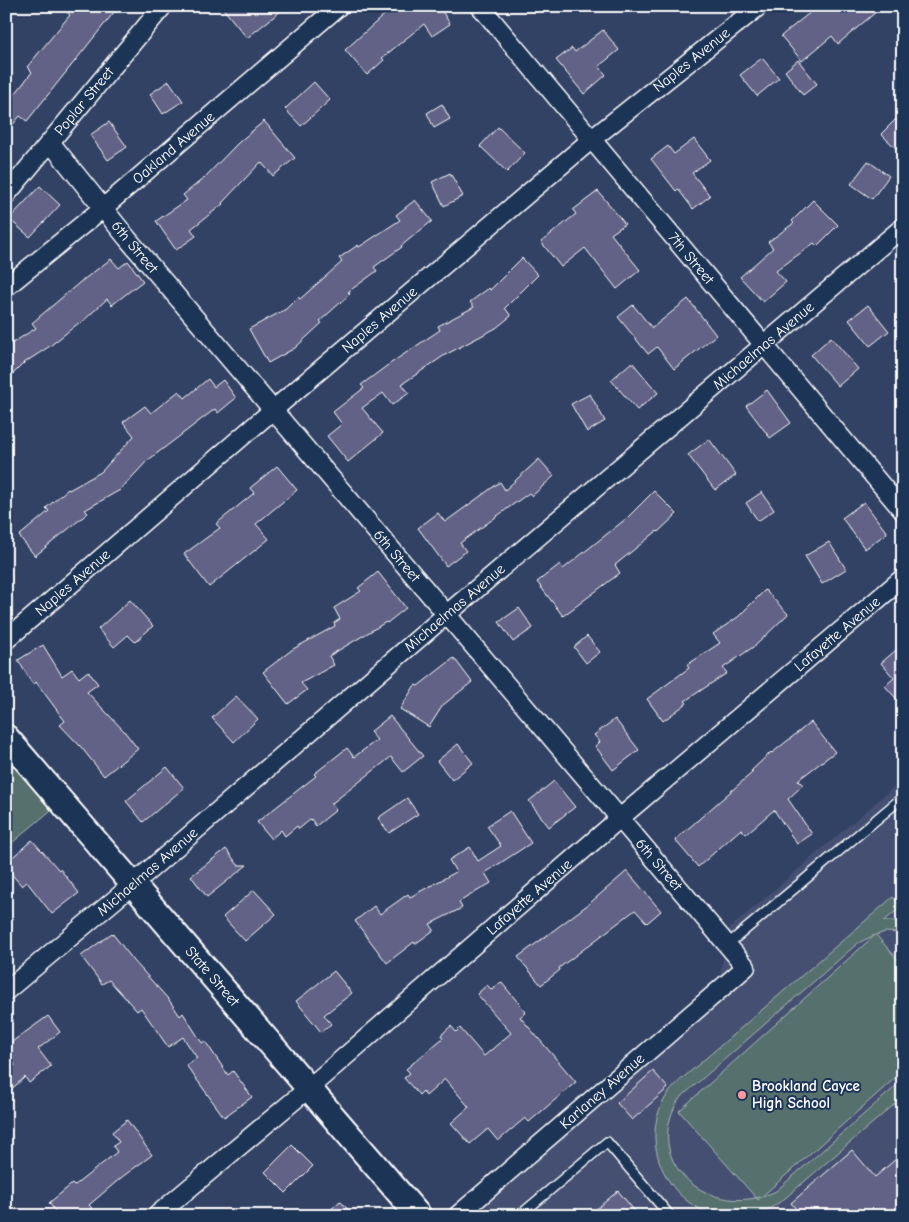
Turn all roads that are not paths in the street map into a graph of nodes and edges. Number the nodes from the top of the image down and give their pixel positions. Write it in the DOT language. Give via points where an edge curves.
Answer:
graph roads {
  1 [pos="163,6"];
  2 [pos="339,6"];
  3 [pos="480,6"];
  4 [pos="759,6"];
  5 [pos="592,139"];
  6 [pos="50,142"];
  7 [pos="6,195"];
  8 [pos="102,208"];
  9 [pos="903,226"];
  10 [pos="6,287"];
  11 [pos="764,345"];
  12 [pos="273,410"];
  13 [pos="903,511"];
  14 [pos="903,578"];
  15 [pos="447,614"];
  16 [pos="6,640"];
  17 [pos="6,736"];
  18 [pos="903,796"];
  19 [pos="620,818"];
  20 [pos="132,885"];
  21 [pos="727,945"];
  22 [pos="746,967"];
  23 [pos="6,990"];
  24 [pos="310,1087"];
  25 [pos="156,1216"];
  26 [pos="418,1216"];
  27 [pos="457,1216"];
  28 [pos="519,1216"];
  29 [pos="670,1216"];
  1 -- 6 [label="street, Poplar Street"];
  2 -- 8 [label="street, Oakland Avenue"];
  3 -- 5 [label="street, 7th Street"];
  4 -- 5 [label="street, Naples Avenue"];
  5 -- 11 [label="street, 7th Street"];
  5 -- 12 [label="street, Naples Avenue"];
  6 -- 7 [label="street, Poplar Street"];
  6 -- 8 [label="street, 6th Street"];
  8 -- 10 [label="street, Oakland Avenue"];
  8 -- 12 [label="street, 6th Street"];
  9 -- 11 [label="street, Michaelmas Avenue"];
  11 -- 13 [label="street, 7th Street"];
  11 -- 15 [label="street, Michaelmas Avenue"];
  12 -- 15 [label="street, 6th Street"];
  12 -- 16 [label="street, Naples Avenue"];
  14 -- 19 [label="street, Lafayette Avenue"];
  15 -- 19 [label="street, 6th Street"];
  15 -- 20 [label="street, Michaelmas Avenue"];
  17 -- 20 [label="main road, State Street"];
  18 -- 21 [label="lane"];
  19 -- 21 [label="street, 6th Street"];
  19 -- 24 [label="street, Lafayette Avenue"];
  20 -- 23 [label="street, Michaelmas Avenue"];
  20 -- 24 [label="main road, State Street"];
  21 -- 22 [label="street, 6th Street"];
  22 -- 27 [label="street, Karlaney Avenue"];
  24 -- 25 [label="street, Lafayette Avenue"];
  24 -- 26 [label="main road, State Street"];
  28 -- 29 [label="lane" via="607,1142"];
}
